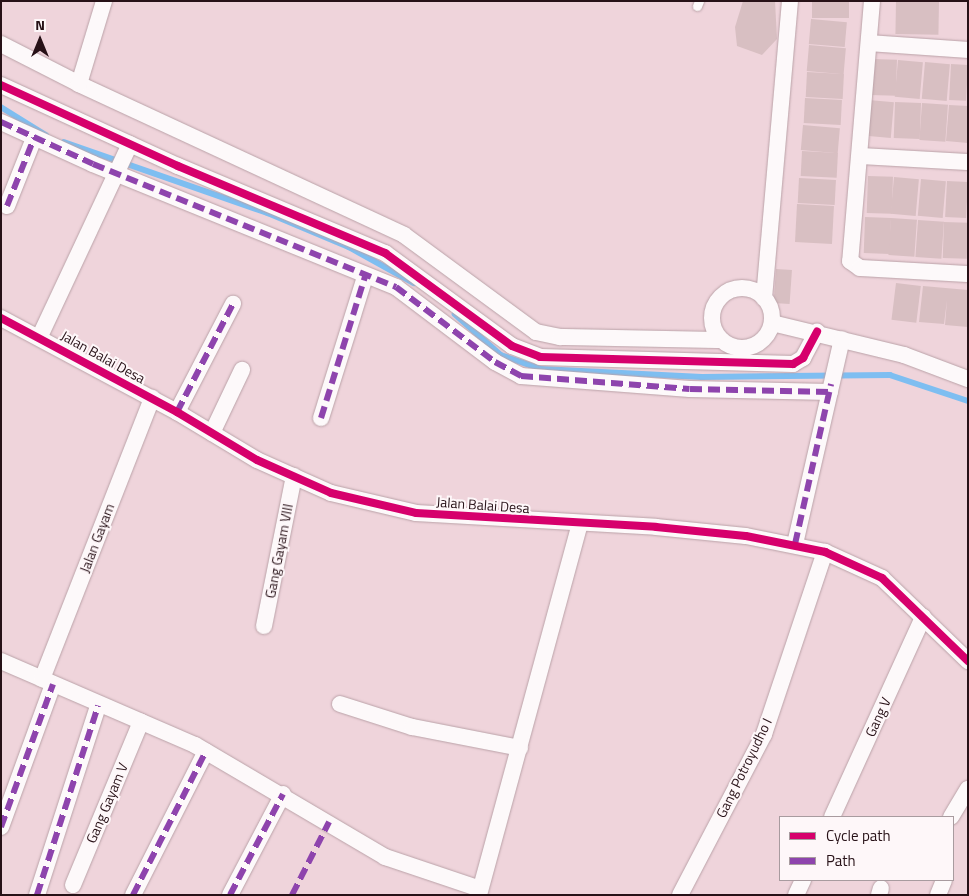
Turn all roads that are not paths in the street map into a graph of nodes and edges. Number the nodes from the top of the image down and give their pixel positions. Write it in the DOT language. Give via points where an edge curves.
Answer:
graph roads {
  1 [pos="104,1"];
  2 [pos="790,1"];
  3 [pos="872,1"];
  4 [pos="869,43"];
  5 [pos="1,44"];
  6 [pos="968,50"];
  7 [pos="79,84"];
  8 [pos="1,85"];
  9 [pos="1,122"];
  10 [pos="34,138"];
  11 [pos="860,156"];
  12 [pos="123,158"];
  13 [pos="968,162"];
  14 [pos="7,206"];
  15 [pos="968,274"];
  16 [pos="365,277"];
  17 [pos="402,277"];
  18 [pos="764,298"];
  19 [pos="233,304"];
  20 [pos="1,318"];
  21 [pos="772,323"];
  22 [pos="817,332"];
  23 [pos="40,336"];
  24 [pos="842,339"];
  25 [pos="721,340"];
  26 [pos="242,370"];
  27 [pos="968,379"];
  28 [pos="831,388"];
  29 [pos="152,398"];
  30 [pos="177,412"];
  31 [pos="321,418"];
  32 [pos="212,433"];
  33 [pos="294,476"];
  34 [pos="580,524"];
  35 [pos="795,544"];
  36 [pos="825,552"];
  37 [pos="923,617"];
  38 [pos="264,626"];
  39 [pos="968,661"];
  40 [pos="2,663"];
  41 [pos="47,681"];
  42 [pos="340,704"];
  43 [pos="98,706"];
  44 [pos="141,722"];
  45 [pos="520,748"];
  46 [pos="206,751"];
  47 [pos="968,789"];
  48 [pos="283,794"];
  49 [pos="832,816"];
  50 [pos="952,816"];
  51 [pos="1,827"];
  52 [pos="803,881"];
  53 [pos="944,881"];
  54 [pos="73,885"];
  55 [pos="479,892"];
  56 [pos="37,895"];
  57 [pos="133,895"];
  58 [pos="230,895"];
  59 [pos="680,895"];
  60 [pos="796,895"];
  61 [pos="938,895"];
  1 -- 7 [label="street"];
  2 -- 18 [label="street"];
  3 -- 4 [label="street"];
  4 -- 6 [label="street"];
  4 -- 11 [label="street"];
  5 -- 7 [label="street"];
  7 -- 25 [label="street" via="404,235 536,332 560,337"];
  8 -- 12 [label="street"];
  9 -- 10 [label="street"];
  10 -- 12 [label="street"];
  10 -- 14 [label="street"];
  11 -- 13 [label="street"];
  11 -- 15 [label="street" via="850,260 853,265"];
  12 -- 16 [label="street"];
  12 -- 17 [label="street" via="372,247"];
  12 -- 23 [label="street"];
  16 -- 17 [label="street"];
  16 -- 31 [label="street"];
  17 -- 22 [label="street" via="512,346 540,358 793,364 803,358"];
  17 -- 28 [label="street" via="495,362 521,376 690,389"];
  18 -- 21 [label="street"];
  18 -- 25 [label="street" via="741,288 718,300 712,324"];
  19 -- 30 [label="street"];
  20 -- 23 [label="street, Jalan Balai Desa"];
  21 -- 22 [label="street"];
  21 -- 25 [label="street" via="765,338 752,347 735,347"];
  22 -- 24 [label="street"];
  23 -- 29 [label="street, Jalan Balai Desa"];
  24 -- 27 [label="street" via="904,355"];
  24 -- 28 [label="street"];
  26 -- 32 [label="street"];
  28 -- 35 [label="street"];
  29 -- 30 [label="street, Jalan Balai Desa"];
  29 -- 41 [label="street, Jalan Gayam"];
  30 -- 32 [label="street, Jalan Balai Desa"];
  32 -- 33 [label="street, Jalan Balai Desa"];
  33 -- 34 [label="street, Jalan Balai Desa" via="331,493 416,513"];
  33 -- 38 [label="street, Gang Gayam VIII"];
  34 -- 35 [label="street, Jalan Balai Desa" via="656,528"];
  34 -- 45 [label="street"];
  35 -- 36 [label="street, Jalan Balai Desa"];
  36 -- 37 [label="street, Jalan Balai Desa" via="882,578"];
  36 -- 59 [label="street, Gang Potroyudho I" via="764,734"];
  37 -- 39 [label="street, Jalan Balai Desa"];
  37 -- 49 [label="street, Gang V"];
  40 -- 41 [label="street"];
  41 -- 43 [label="street"];
  41 -- 51 [label="street, Jalan Gayam"];
  42 -- 45 [label="street" via="412,727"];
  43 -- 44 [label="street"];
  43 -- 56 [label="street"];
  44 -- 46 [label="street"];
  44 -- 54 [label="street, Gang Gayam V"];
  45 -- 55 [label="street"];
  46 -- 48 [label="street"];
  46 -- 57 [label="street"];
  47 -- 50 [label="street"];
  48 -- 55 [label="street" via="385,857"];
  48 -- 58 [label="street"];
  52 -- 60 [label="street"];
  53 -- 61 [label="street"];
}
